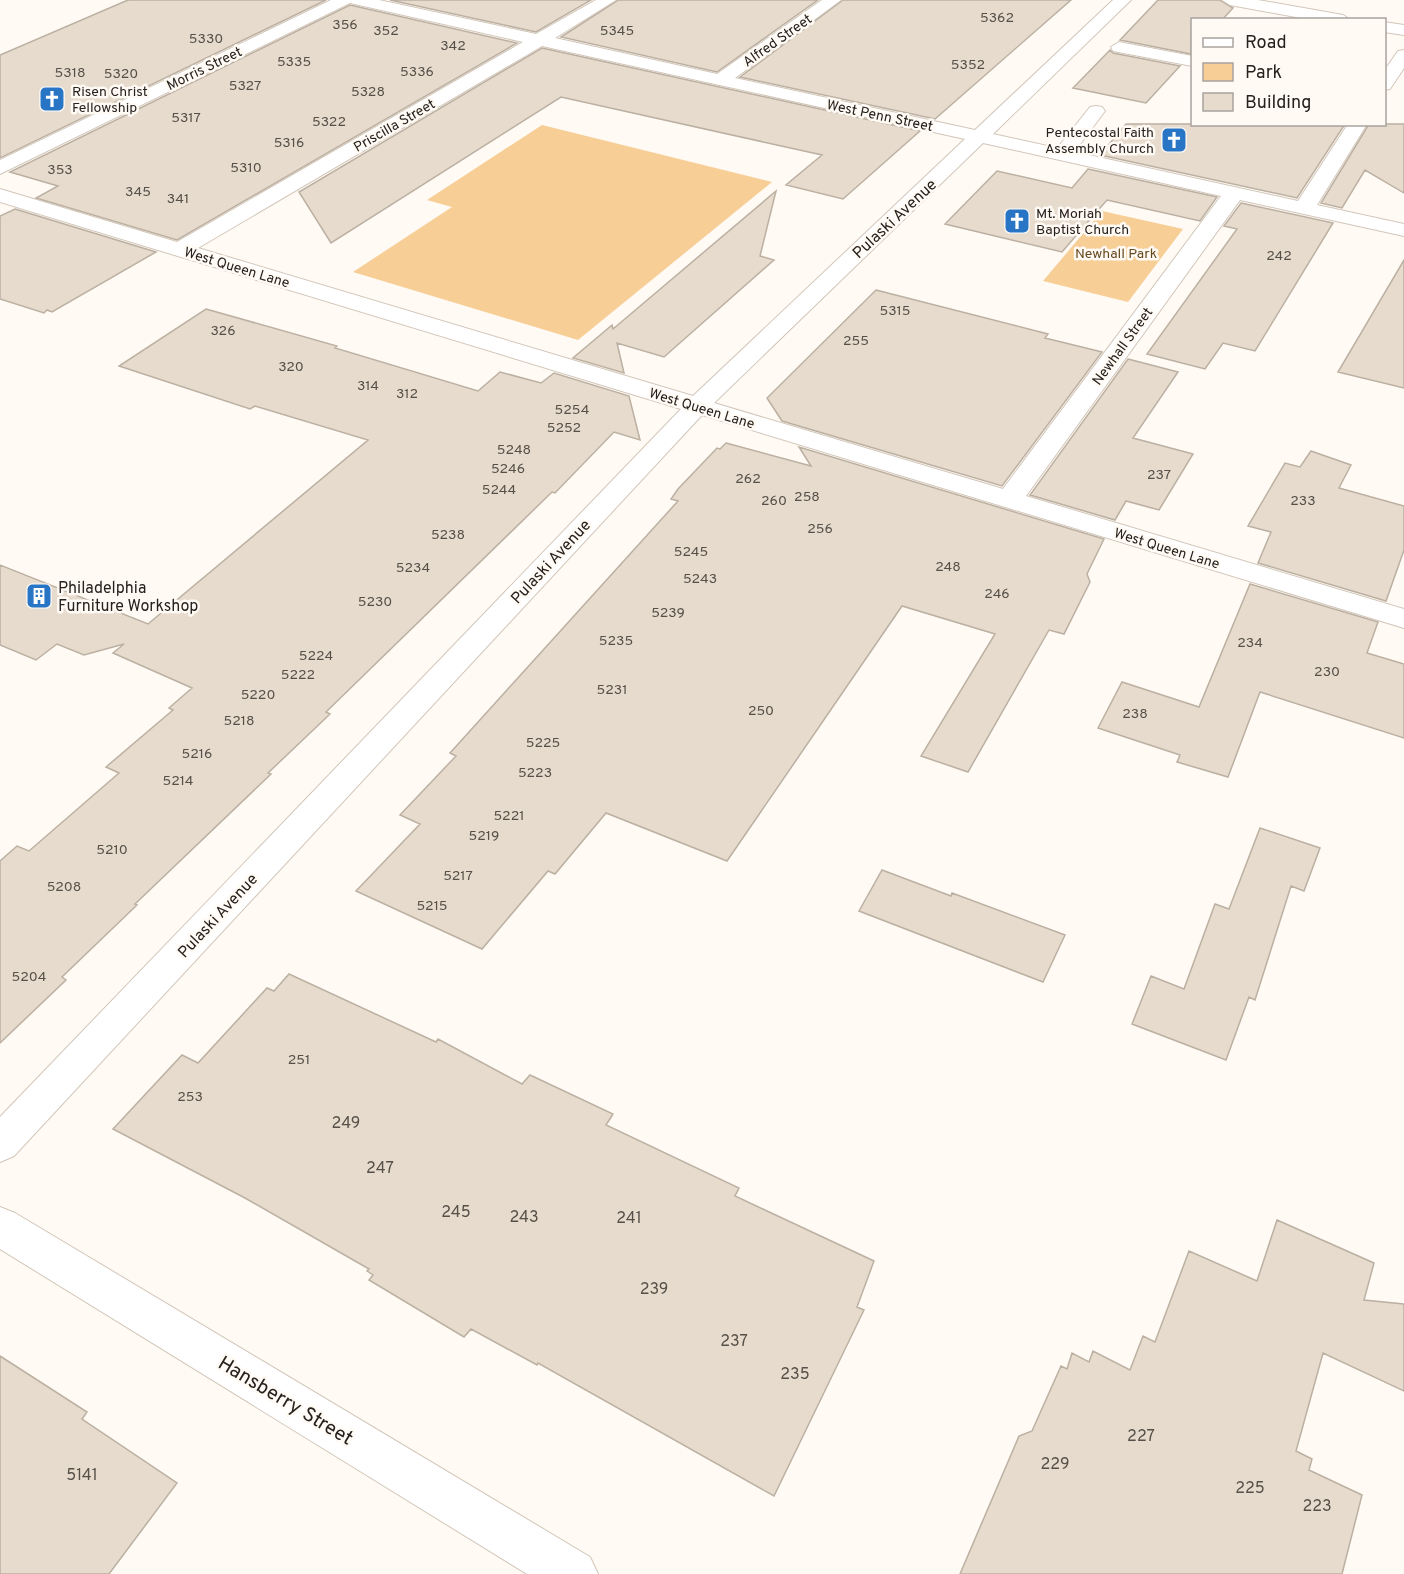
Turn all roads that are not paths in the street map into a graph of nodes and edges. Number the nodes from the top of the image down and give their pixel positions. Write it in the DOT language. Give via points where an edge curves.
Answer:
graph roads {
  1 [pos="344,0"];
  2 [pos="356,0"];
  3 [pos="608,0"];
  4 [pos="833,0"];
  5 [pos="1123,0"];
  6 [pos="1230,0"];
  7 [pos="1332,18"];
  8 [pos="1386,27"];
  9 [pos="1404,30"];
  10 [pos="539,40"];
  11 [pos="1119,47"];
  12 [pos="1404,55"];
  13 [pos="1191,61"];
  14 [pos="721,80"];
  15 [pos="1386,82"];
  16 [pos="1096,111"];
  17 [pos="1357,126"];
  18 [pos="980,137"];
  19 [pos="1062,155"];
  20 [pos="0,168"];
  21 [pos="1234,192"];
  22 [pos="0,195"];
  23 [pos="1304,208"];
  24 [pos="1404,230"];
  25 [pos="180,249"];
  26 [pos="696,406"];
  27 [pos="1009,500"];
  28 [pos="1404,619"];
  29 [pos="0,1144"];
  30 [pos="0,1226"];
  31 [pos="573,1574"];
  1 -- 20 [label="street, Morris Street"];
  2 -- 10 [label="street, West Penn Street"];
  3 -- 10 [label="street, Priscilla Street"];
  4 -- 14 [label="street, Alfred Street"];
  5 -- 18 [label="street, Pulaski Avenue"];
  6 -- 7 [label="street"];
  8 -- 9 [label="street"];
  10 -- 14 [label="street, West Penn Street"];
  10 -- 25 [label="street, Priscilla Street"];
  11 -- 13 [label="lane"];
  12 -- 15 [label="street"];
  14 -- 18 [label="street, West Penn Street"];
  16 -- 19 [label="lane"];
  17 -- 23 [label="street"];
  18 -- 19 [label="street, West Penn Street"];
  18 -- 26 [label="street, Pulaski Avenue"];
  19 -- 21 [label="street, West Penn Street"];
  21 -- 23 [label="street, West Penn Street"];
  21 -- 27 [label="street, Newhall Street"];
  22 -- 25 [label="street, West Queen Lane"];
  23 -- 24 [label="street, West Penn Street"];
  25 -- 26 [label="street, West Queen Lane"];
  26 -- 27 [label="street, West Queen Lane"];
  26 -- 29 [label="street, Pulaski Avenue"];
  27 -- 28 [label="street, West Queen Lane"];
  30 -- 31 [label="street, Hansberry Street"];
}
